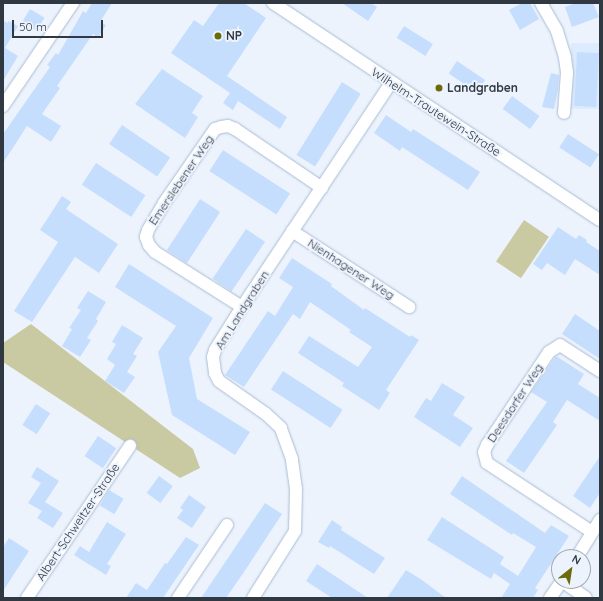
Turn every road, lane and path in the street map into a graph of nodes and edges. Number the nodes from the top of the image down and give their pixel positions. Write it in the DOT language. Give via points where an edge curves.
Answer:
graph roads {
  1 [pos="73,3"];
  2 [pos="273,3"];
  3 [pos="541,3"];
  4 [pos="391,83"];
  5 [pos="3,106"];
  6 [pos="564,113"];
  7 [pos="322,188"];
  8 [pos="600,220"];
  9 [pos="292,231"];
  10 [pos="242,307"];
  11 [pos="409,307"];
  12 [pos="600,371"];
  13 [pos="130,446"];
  14 [pos="600,520"];
  15 [pos="227,525"];
  16 [pos="592,532"];
  17 [pos="582,549"];
  18 [pos="556,589"];
  19 [pos="573,589"];
  20 [pos="27,598"];
  21 [pos="178,598"];
  22 [pos="253,598"];
  23 [pos="550,598"];
  24 [pos="586,598"];
  1 -- 5 [label="street"];
  2 -- 4 [label="street, Wilhelm-Trautewein-Straße"];
  3 -- 6 [label="street" via="557,31 565,58"];
  4 -- 7 [label="street, Am Landgraben"];
  4 -- 8 [label="street, Wilhelm-Trautewein-Straße"];
  7 -- 9 [label="street, Am Landgraben"];
  7 -- 10 [label="street, Emerslebener Weg" via="228,126 215,129 172,191 148,230 146,237 149,245 155,252"];
  9 -- 10 [label="street, Am Landgraben"];
  9 -- 11 [label="street, Nienhagener Weg"];
  10 -- 22 [label="street, Am Landgraben" via="215,350 214,373 227,388 266,414 281,428 292,459 296,489 296,531"];
  12 -- 16 [label="street, Deesdorfer Weg" via="560,345 549,352 484,452 487,463"];
  13 -- 20 [label="street, Albert-Schweitzer-Straße"];
  14 -- 16 [label="street"];
  15 -- 21 [label="street"];
  16 -- 17 [label="street"];
  18 -- 23 [label="street"];
  19 -- 24 [label="street"];
}
